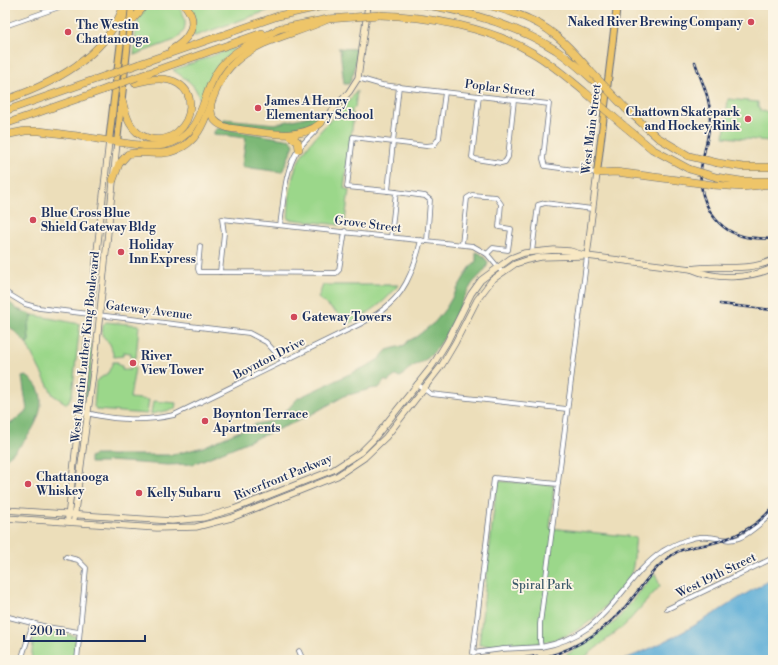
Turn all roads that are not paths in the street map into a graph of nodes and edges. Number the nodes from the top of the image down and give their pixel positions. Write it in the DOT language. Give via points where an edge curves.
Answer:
graph roads {
  1 [pos="65,5"];
  2 [pos="124,5"];
  3 [pos="132,5"];
  4 [pos="145,5"];
  5 [pos="185,5"];
  6 [pos="328,5"];
  7 [pos="368,5"];
  8 [pos="426,5"];
  9 [pos="487,5"];
  10 [pos="617,5"];
  11 [pos="328,20"];
  12 [pos="130,23"];
  13 [pos="5,26"];
  14 [pos="281,28"];
  15 [pos="139,64"];
  16 [pos="593,77"];
  17 [pos="358,78"];
  18 [pos="136,80"];
  19 [pos="218,82"];
  20 [pos="399,86"];
  21 [pos="444,92"];
  22 [pos="479,96"];
  23 [pos="5,100"];
  24 [pos="122,100"];
  25 [pos="514,100"];
  26 [pos="5,111"];
  27 [pos="5,124"];
  28 [pos="322,124"];
  29 [pos="287,134"];
  30 [pos="5,135"];
  31 [pos="109,140"];
  32 [pos="117,142"];
  33 [pos="393,142"];
  34 [pos="299,149"];
  35 [pos="773,167"];
  36 [pos="597,173"];
  37 [pos="113,180"];
  38 [pos="773,181"];
  39 [pos="773,184"];
  40 [pos="388,191"];
  41 [pos="396,192"];
  42 [pos="592,209"];
  43 [pos="280,224"];
  44 [pos="344,231"];
  45 [pos="391,237"];
  46 [pos="421,240"];
  47 [pos="427,241"];
  48 [pos="462,244"];
  49 [pos="200,246"];
  50 [pos="532,252"];
  51 [pos="487,254"];
  52 [pos="587,256"];
  53 [pos="773,260"];
  54 [pos="498,266"];
  55 [pos="773,268"];
  56 [pos="691,269"];
  57 [pos="220,272"];
  58 [pos="502,272"];
  59 [pos="5,292"];
  60 [pos="90,314"];
  61 [pos="100,315"];
  62 [pos="284,362"];
  63 [pos="417,384"];
  64 [pos="423,389"];
  65 [pos="567,409"];
  66 [pos="80,410"];
  67 [pos="88,413"];
  68 [pos="558,484"];
  69 [pos="5,510"];
  70 [pos="773,513"];
  71 [pos="68,516"];
  72 [pos="76,516"];
  73 [pos="5,518"];
  74 [pos="186,520"];
  75 [pos="70,523"];
  76 [pos="186,527"];
  77 [pos="66,557"];
  78 [pos="773,558"];
  79 [pos="667,609"];
  80 [pos="5,616"];
  81 [pos="33,623"];
  82 [pos="79,632"];
  83 [pos="542,647"];
  84 [pos="299,651"];
  85 [pos="5,658"];
  86 [pos="10,660"];
  87 [pos="21,660"];
  88 [pos="77,660"];
  89 [pos="303,660"];
  1 -- 13 [label="street"];
  2 -- 23 [label="highway" via="111,31 78,64 51,81"];
  2 -- 31 [label="main road, West Martin Luther King Boulevard"];
  3 -- 12 [label="main road, West Martin Luther King Boulevard"];
  4 -- 12 [label="highway"];
  5 -- 15 [label="highway" via="192,21 188,37 178,46"];
  6 -- 15 [label="highway" via="278,16"];
  7 -- 17 [label="main road"];
  8 -- 16 [label="highway" via="480,17 531,37 556,50"];
  9 -- 16 [label="highway" via="531,20 546,28 568,47"];
  10 -- 36 [label="main road, West Main Street"];
  11 -- 14 [label="highway"];
  11 -- 19 [label="highway" via="276,38 248,52 230,66"];
  11 -- 38 [label="highway, bridge" via="379,15 439,21 497,38 532,52 556,68 652,150 689,169 716,177"];
  12 -- 24 [label="main road, West Martin Luther King Boulevard"];
  14 -- 18 [label="highway" via="243,39"];
  14 -- 32 [label="highway" via="244,47 222,66 206,93 198,120 184,136 157,145"];
  15 -- 26 [label="highway, bridge"];
  16 -- 35 [label="highway, bridge" via="657,137 690,156 743,167"];
  17 -- 20 [label="street, Poplar Street"];
  17 -- 28 [label="main road" via="350,92"];
  18 -- 24 [label="highway" via="163,78 182,86 190,108 188,120 181,130 171,137 160,140 144,137 129,124"];
  18 -- 27 [label="highway, bridge"];
  19 -- 29 [label="highway" via="211,110 219,124 229,128"];
  19 -- 37 [label="highway" via="202,126 194,139 171,152 128,154 119,164"];
  20 -- 21 [label="street, Poplar Street"];
  20 -- 33 [label="street"];
  21 -- 22 [label="street, Poplar Street"];
  21 -- 33 [label="street" via="439,138 434,145"];
  22 -- 25 [label="street, Poplar Street"];
  22 -- 25 [label="street" via="472,157 501,163 508,157"];
  24 -- 32 [label="main road, West Martin Luther King Boulevard"];
  25 -- 36 [label="street, Poplar Street" via="549,104 543,159 545,166"];
  28 -- 29 [label="highway" via="303,134"];
  28 -- 34 [label="street"];
  29 -- 34 [label="highway" via="298,142"];
  30 -- 31 [label="highway" via="40,131"];
  31 -- 32 [label="highway"];
  31 -- 60 [label="main road, West Martin Luther King Boulevard"];
  32 -- 37 [label="main road, West Martin Luther King Boulevard"];
  33 -- 40 [label="street"];
  33 -- 40 [label="street" via="353,137 348,187"];
  34 -- 43 [label="street" via="288,173"];
  36 -- 39 [label="highway, bridge" via="616,172 742,187"];
  36 -- 42 [label="main road, West Main Street"];
  37 -- 61 [label="main road, West Martin Luther King Boulevard"];
  40 -- 41 [label="street"];
  41 -- 45 [label="street"];
  41 -- 47 [label="street" via="425,196 430,200"];
  42 -- 50 [label="street" via="545,203 538,205"];
  42 -- 52 [label="main road, West Main Street"];
  43 -- 44 [label="street, Grove Street"];
  43 -- 57 [label="street, Grove Street" via="222,219 224,233"];
  44 -- 45 [label="street, Grove Street"];
  44 -- 57 [label="street" via="340,270 336,273"];
  45 -- 46 [label="street, Grove Street"];
  46 -- 47 [label="street, Grove Street"];
  46 -- 62 [label="street, Boynton Drive" via="408,281 391,304 378,315"];
  47 -- 48 [label="street, Grove Street"];
  48 -- 51 [label="street, Grove Street" via="473,246"];
  48 -- 51 [label="street" via="467,198 472,194 496,197 501,204 499,227 511,229 508,250 493,248"];
  49 -- 57 [label="street" via="199,272"];
  50 -- 52 [label="main road, Riverfront Parkway" via="570,251"];
  50 -- 54 [label="main road, Riverfront Parkway" via="511,258"];
  51 -- 54 [label="street, Grove Street"];
  52 -- 56 [label="main road, Riverfront Parkway"];
  52 -- 58 [label="main road, Riverfront Parkway" via="541,257 515,264"];
  52 -- 65 [label="street"];
  53 -- 56 [label="main road, Riverfront Parkway" via="748,268"];
  54 -- 58 [label="street, Grove Street"];
  54 -- 63 [label="main road, Riverfront Parkway" via="478,284 447,342"];
  55 -- 56 [label="main road, Riverfront Parkway" via="757,274 734,276 703,274"];
  58 -- 64 [label="main road, Riverfront Parkway" via="484,289 456,343"];
  59 -- 60 [label="street, Gateway Avenue" via="25,304 39,308"];
  60 -- 61 [label="street, Gateway Avenue"];
  60 -- 66 [label="main road, West Martin Luther King Boulevard"];
  61 -- 62 [label="street, Gateway Avenue" via="249,333 266,342"];
  61 -- 67 [label="main road, West Martin Luther King Boulevard"];
  62 -- 67 [label="street, Boynton Drive" via="174,415 146,420"];
  63 -- 64 [label="street"];
  63 -- 74 [label="main road, Riverfront Parkway" via="373,440 347,462 315,478 234,509 204,518"];
  64 -- 65 [label="street" via="432,394"];
  64 -- 76 [label="main road, Riverfront Parkway" via="386,437 371,453 351,468 320,484 231,518 214,524"];
  65 -- 68 [label="street"];
  66 -- 67 [label="street, Boynton Drive"];
  66 -- 71 [label="main road, West Martin Luther King Boulevard"];
  67 -- 72 [label="main road, West Martin Luther King Boulevard"];
  68 -- 83 [label="street" via="540,624"];
  68 -- 83 [label="street" via="494,478 473,653"];
  69 -- 71 [label="main road, Riverfront Parkway"];
  70 -- 83 [label="street" via="750,532 738,538 730,540 698,537 664,551 636,575 590,626 561,642"];
  71 -- 72 [label="main road, Riverfront Parkway"];
  71 -- 75 [label="main road, West Martin Luther King Boulevard"];
  72 -- 74 [label="main road, Riverfront Parkway"];
  72 -- 75 [label="main road, West Martin Luther King Boulevard"];
  73 -- 75 [label="main road, Riverfront Parkway"];
  74 -- 76 [label="street"];
  75 -- 76 [label="main road, Riverfront Parkway"];
  77 -- 82 [label="street" via="78,560 86,568"];
  78 -- 79 [label="street, West 19th Street"];
  80 -- 81 [label="street"];
  81 -- 82 [label="street"];
  81 -- 87 [label="street"];
  82 -- 88 [label="street"];
  84 -- 89 [label="street"];
  85 -- 86 [label="street"];
}
